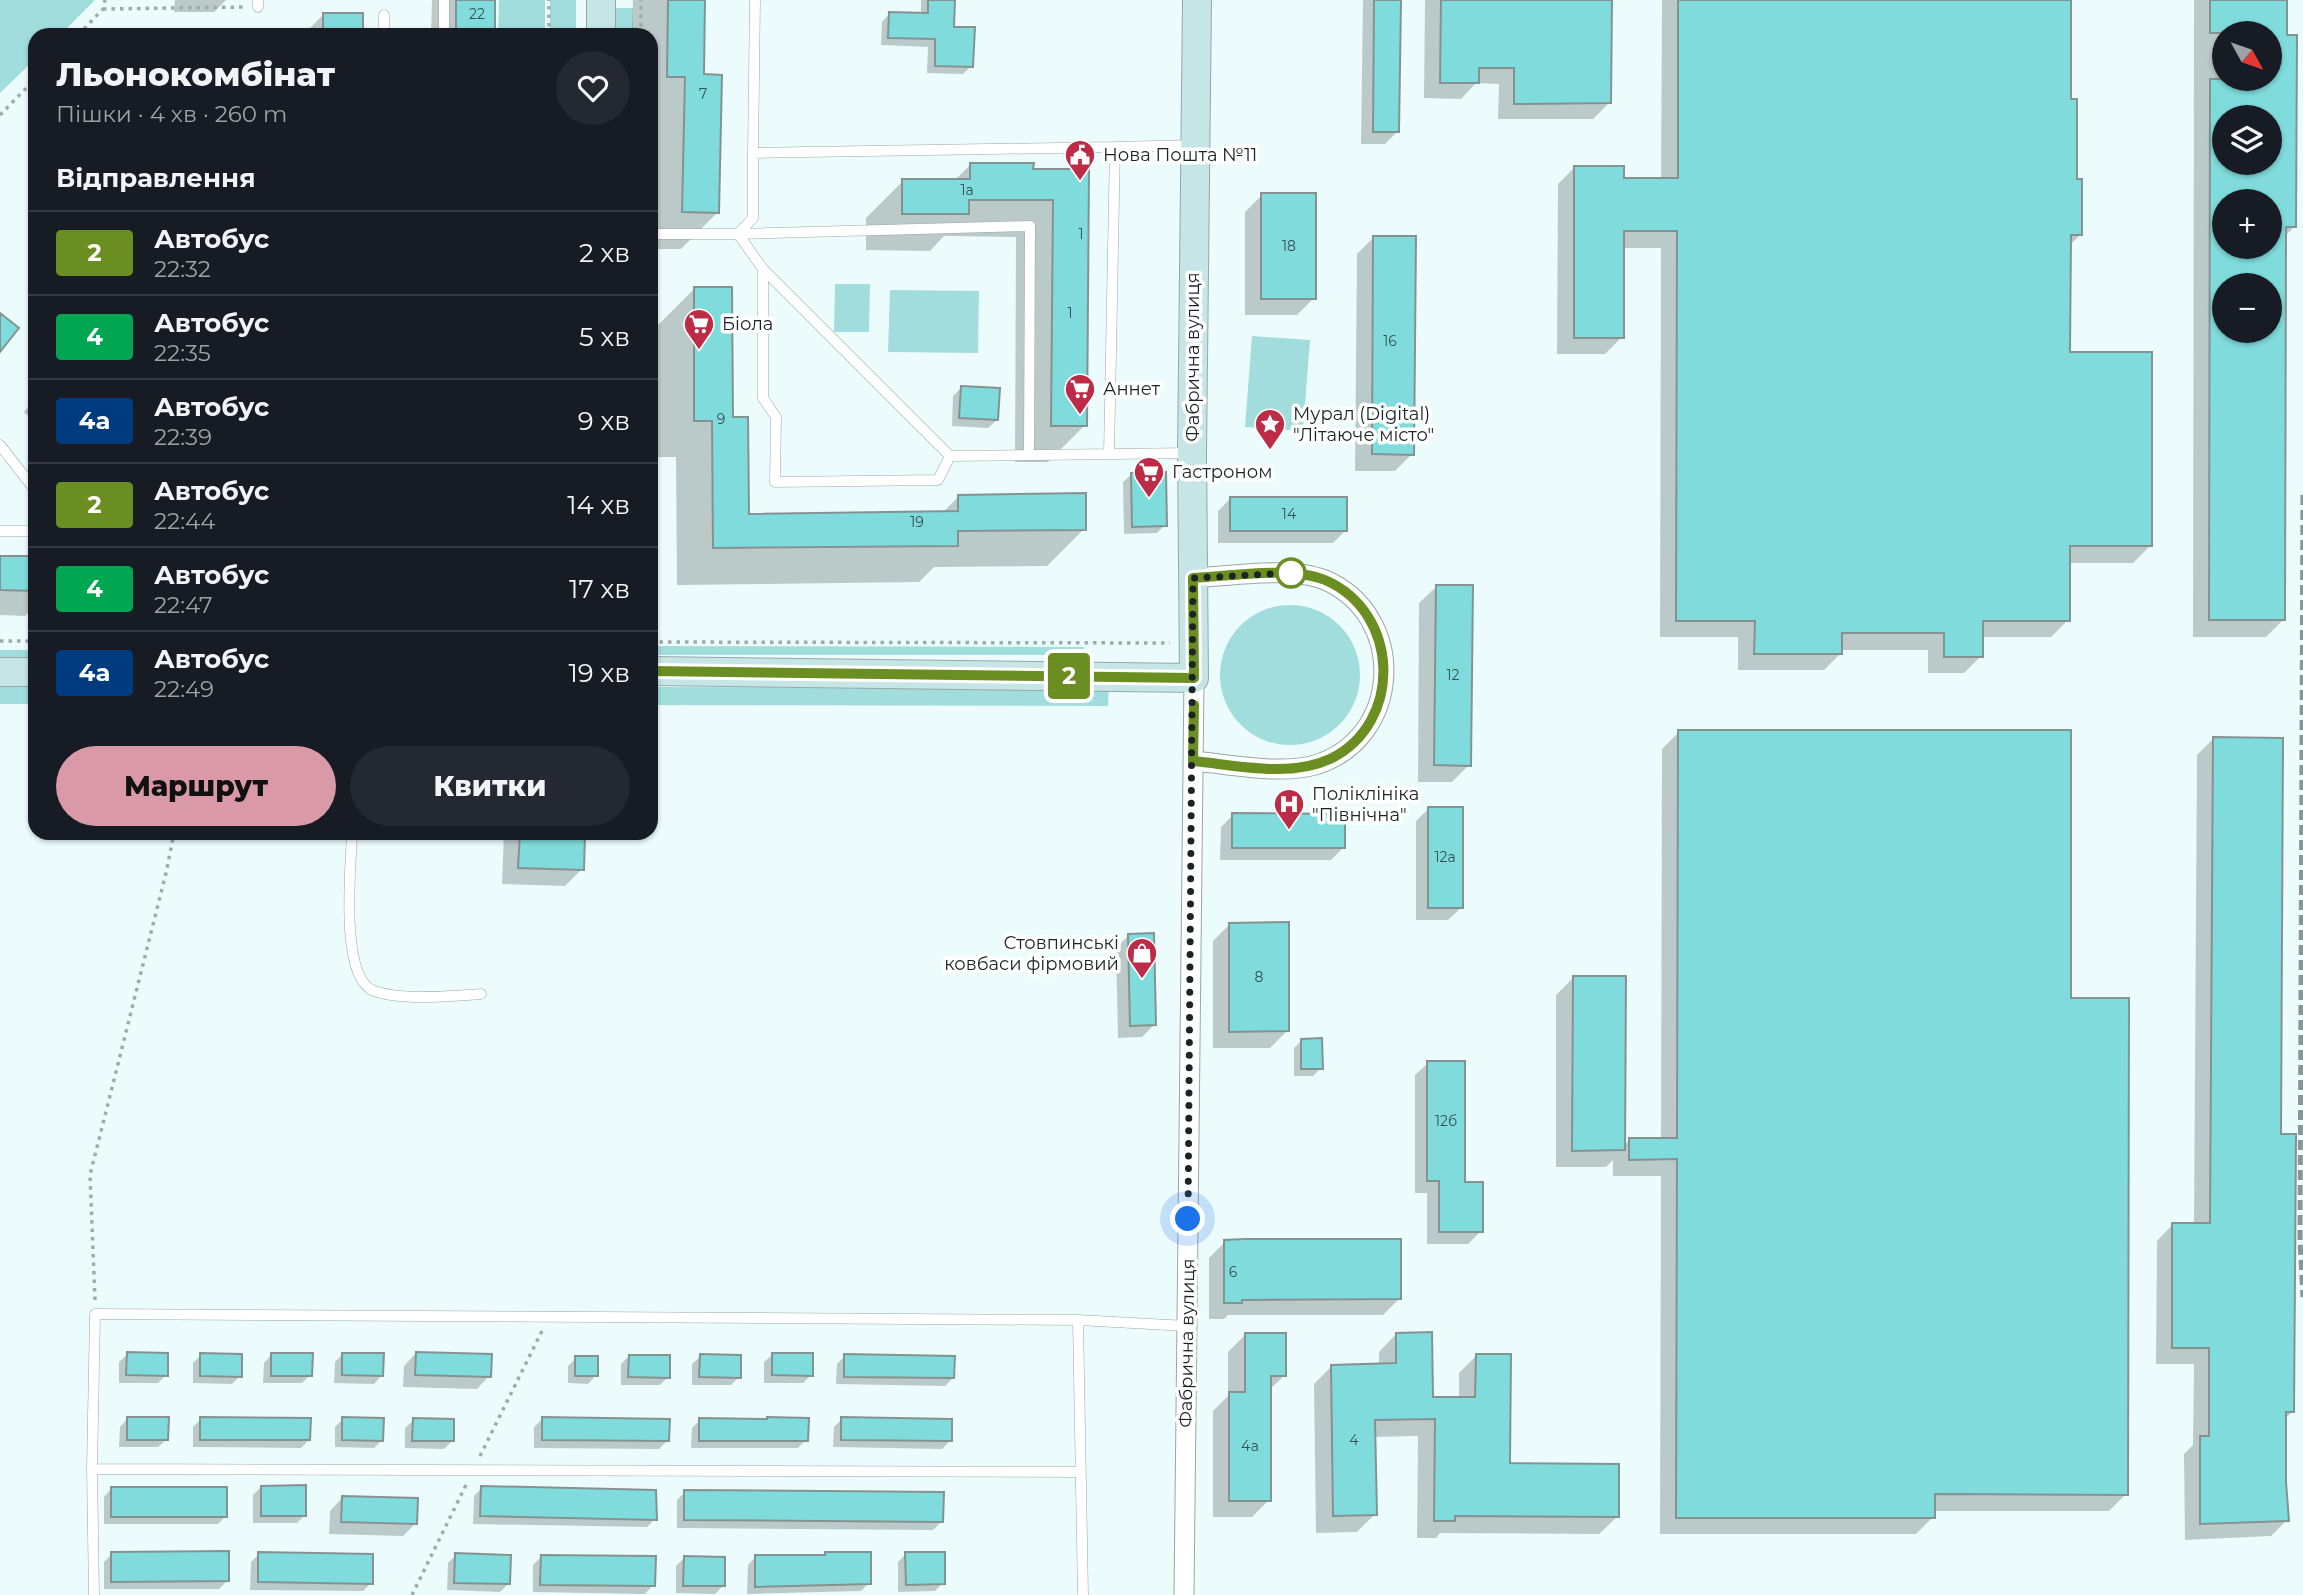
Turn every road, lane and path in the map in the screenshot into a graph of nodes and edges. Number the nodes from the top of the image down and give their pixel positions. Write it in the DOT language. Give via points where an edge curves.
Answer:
graph roads {
  1 [pos="105,0"];
  2 [pos="444,0"];
  3 [pos="549,0"];
  4 [pos="601,0"];
  5 [pos="641,0"];
  6 [pos="755,0"];
  7 [pos="1197,0"];
  8 [pos="258,3"];
  9 [pos="103,9"];
  10 [pos="383,15"];
  11 [pos="85,28"];
  12 [pos="384,28"];
  13 [pos="444,28"];
  14 [pos="549,28"];
  15 [pos="601,28"];
  16 [pos="641,28"];
  17 [pos="28,86"];
  18 [pos="0,115"];
  19 [pos="1194,145"];
  20 [pos="1115,147"];
  21 [pos="753,153"];
  22 [pos="658,234"];
  23 [pos="738,234"];
  24 [pos="763,269"];
  25 [pos="0,445"];
  26 [pos="1192,453"];
  27 [pos="1109,454"];
  28 [pos="1029,455"];
  29 [pos="950,456"];
  30 [pos="28,481"];
  31 [pos="0,531"];
  32 [pos="27,531"];
  33 [pos="1193,578"];
  34 [pos="0,641"];
  35 [pos="28,641"];
  36 [pos="658,642"];
  37 [pos="1172,643"];
  38 [pos="658,671"];
  39 [pos="0,672"];
  40 [pos="28,672"];
  41 [pos="1194,678"];
  42 [pos="1193,761"];
  43 [pos="173,840"];
  44 [pos="352,840"];
  45 [pos="481,994"];
  46 [pos="96,1314"];
  47 [pos="1077,1320"];
  48 [pos="1187,1326"];
  49 [pos="92,1469"];
  50 [pos="1079,1472"];
  51 [pos="94,1595"];
  52 [pos="1083,1595"];
  53 [pos="1184,1595"];
  1 -- 9 [label="path"];
  2 -- 13 [label="lane"];
  3 -- 14 [label="path"];
  4 -- 15 [label="street"];
  5 -- 16 [label="path"];
  6 -- 21 [label="lane"];
  7 -- 19 [label="street, Фабрична вулиця"];
  8 -- 9 [label="path"];
  9 -- 11 [label="path"];
  10 -- 12 [label="lane"];
  17 -- 18 [label="path"];
  19 -- 20 [label="lane"];
  19 -- 26 [label="street, Фабрична вулиця"];
  20 -- 21 [label="lane"];
  20 -- 27 [label="lane"];
  21 -- 23 [label="lane" via="753,218"];
  22 -- 23 [label="lane"];
  23 -- 24 [label="lane"];
  23 -- 28 [label="lane" via="1030,226"];
  24 -- 29 [label="lane"];
  24 -- 29 [label="lane" via="763,398 776,417 775,482 938,480"];
  25 -- 30 [label="lane"];
  26 -- 27 [label="lane"];
  26 -- 33 [label="street, Фабрична вулиця"];
  27 -- 28 [label="lane"];
  28 -- 29 [label="lane"];
  31 -- 32 [label="lane"];
  33 -- 41 [label="street, Фабрична вулиця"];
  33 -- 42 [label="street" via="1291,573 1325,580 1365,611 1380,641 1385,675 1369,723 1332,758 1282,769"];
  34 -- 35 [label="path"];
  36 -- 37 [label="path"];
  38 -- 41 [label="street"];
  39 -- 40 [label="street"];
  41 -- 42 [label="street, Фабрична вулиця"];
  42 -- 48 [label="street, Фабрична вулиця"];
  43 -- 46 [label="path" via="90,1175"];
  44 -- 45 [label="lane" via="350,936 358,975 372,990 419,997"];
  46 -- 47 [label="lane"];
  46 -- 49 [label="lane"];
  47 -- 48 [label="lane"];
  47 -- 50 [label="lane"];
  48 -- 53 [label="street, Фабрична вулиця"];
  49 -- 50 [label="lane"];
  49 -- 51 [label="lane"];
  50 -- 52 [label="lane"];
}
